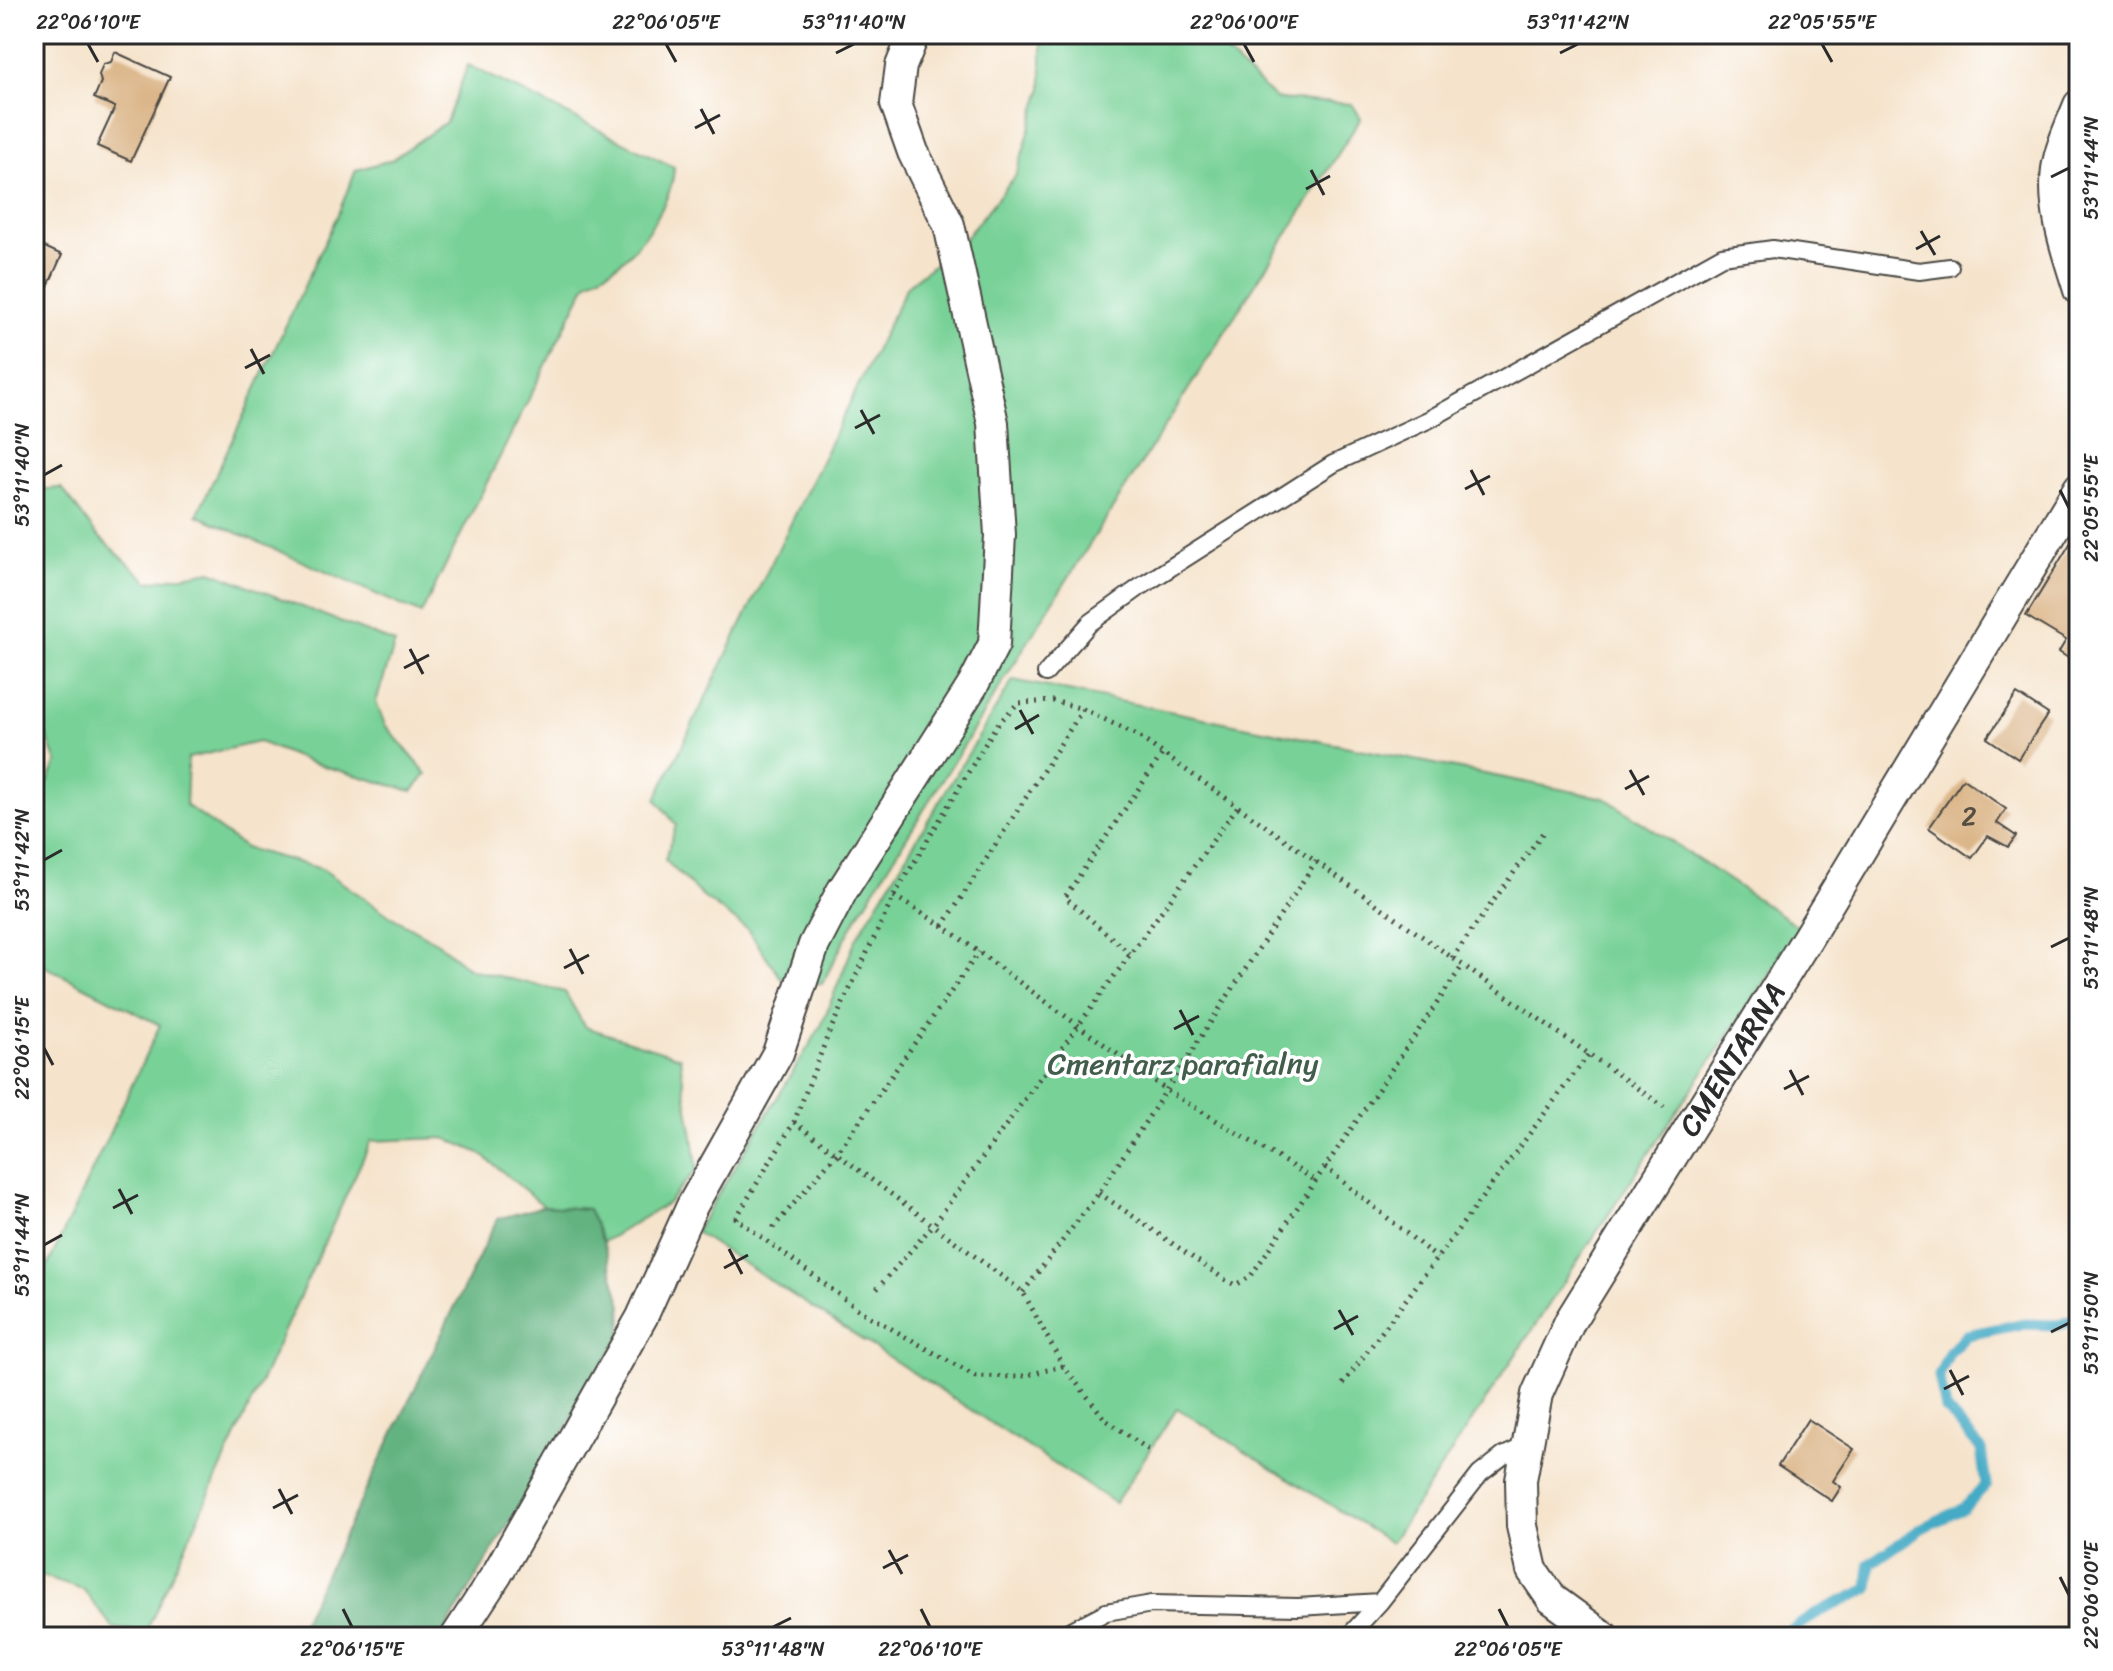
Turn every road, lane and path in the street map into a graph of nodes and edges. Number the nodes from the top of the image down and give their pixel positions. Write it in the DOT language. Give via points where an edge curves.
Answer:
graph roads {
  1 [pos="914,34"];
  2 [pos="2079,105"];
  3 [pos="1950,267"];
  4 [pos="2079,290"];
  5 [pos="2079,488"];
  6 [pos="1046,673"];
  7 [pos="1083,709"];
  8 [pos="1163,753"];
  9 [pos="1238,806"];
  10 [pos="1544,831"];
  11 [pos="1316,861"];
  12 [pos="894,896"];
  13 [pos="943,926"];
  14 [pos="979,952"];
  15 [pos="1130,954"];
  16 [pos="1452,958"];
  17 [pos="1463,965"];
  18 [pos="1080,1024"];
  19 [pos="1589,1054"];
  20 [pos="1166,1090"];
  21 [pos="794,1122"];
  22 [pos="1691,1126"];
  23 [pos="837,1153"];
  24 [pos="1325,1167"];
  25 [pos="1315,1180"];
  26 [pos="1099,1193"];
  27 [pos="934,1224"];
  28 [pos="773,1228"];
  29 [pos="1437,1258"];
  30 [pos="877,1289"];
  31 [pos="1023,1292"];
  32 [pos="1063,1366"];
  33 [pos="1343,1384"];
  34 [pos="1527,1445"];
  35 [pos="1149,1450"];
  36 [pos="1380,1602"];
  37 [pos="456,1637"];
  38 [pos="1058,1637"];
  39 [pos="1348,1637"];
  40 [pos="1604,1637"];
  1 -- 37 [label="street" via="901,66 896,104 949,225 993,423 1000,535 994,644 842,891 814,945 778,1053 692,1206 642,1317"];
  2 -- 4 [label="street" via="2057,167 2056,205"];
  3 -- 6 [label="lane" via="1919,271 1773,249 1722,256 1430,419 1333,464 1090,623"];
  5 -- 22 [label="street, CMENTARNA"];
  7 -- 8 [label="path"];
  7 -- 12 [label="path" via="1054,701 1018,703 996,726"];
  7 -- 13 [label="path"];
  8 -- 9 [label="path"];
  8 -- 15 [label="path" via="1065,897"];
  9 -- 11 [label="path"];
  9 -- 15 [label="path"];
  10 -- 16 [label="path"];
  11 -- 16 [label="path"];
  11 -- 20 [label="path"];
  12 -- 13 [label="path"];
  12 -- 21 [label="path" via="828,1035"];
  13 -- 14 [label="path"];
  14 -- 18 [label="path"];
  14 -- 23 [label="path"];
  15 -- 18 [label="path"];
  16 -- 17 [label="path"];
  17 -- 19 [label="path"];
  17 -- 24 [label="path"];
  18 -- 20 [label="path"];
  18 -- 27 [label="path"];
  19 -- 22 [label="path"];
  19 -- 29 [label="path"];
  20 -- 25 [label="path"];
  20 -- 26 [label="path"];
  21 -- 23 [label="path"];
  21 -- 32 [label="path" via="736,1218 862,1312 975,1376 1019,1377"];
  22 -- 34 [label="street, CMENTARNA" via="1570,1321 1537,1394"];
  23 -- 27 [label="path"];
  23 -- 28 [label="path"];
  24 -- 25 [label="path"];
  24 -- 29 [label="path"];
  25 -- 26 [label="path" via="1250,1277 1235,1285"];
  26 -- 31 [label="path"];
  27 -- 30 [label="path"];
  27 -- 31 [label="path"];
  29 -- 33 [label="path"];
  31 -- 32 [label="path"];
  32 -- 35 [label="path" via="1106,1420"];
  34 -- 36 [label="lane" via="1480,1474"];
  34 -- 40 [label="street, CMENTARNA" via="1522,1526 1532,1570 1552,1599"];
  36 -- 38 [label="lane" via="1298,1607 1152,1604 1106,1612"];
  36 -- 39 [label="lane"];
}
